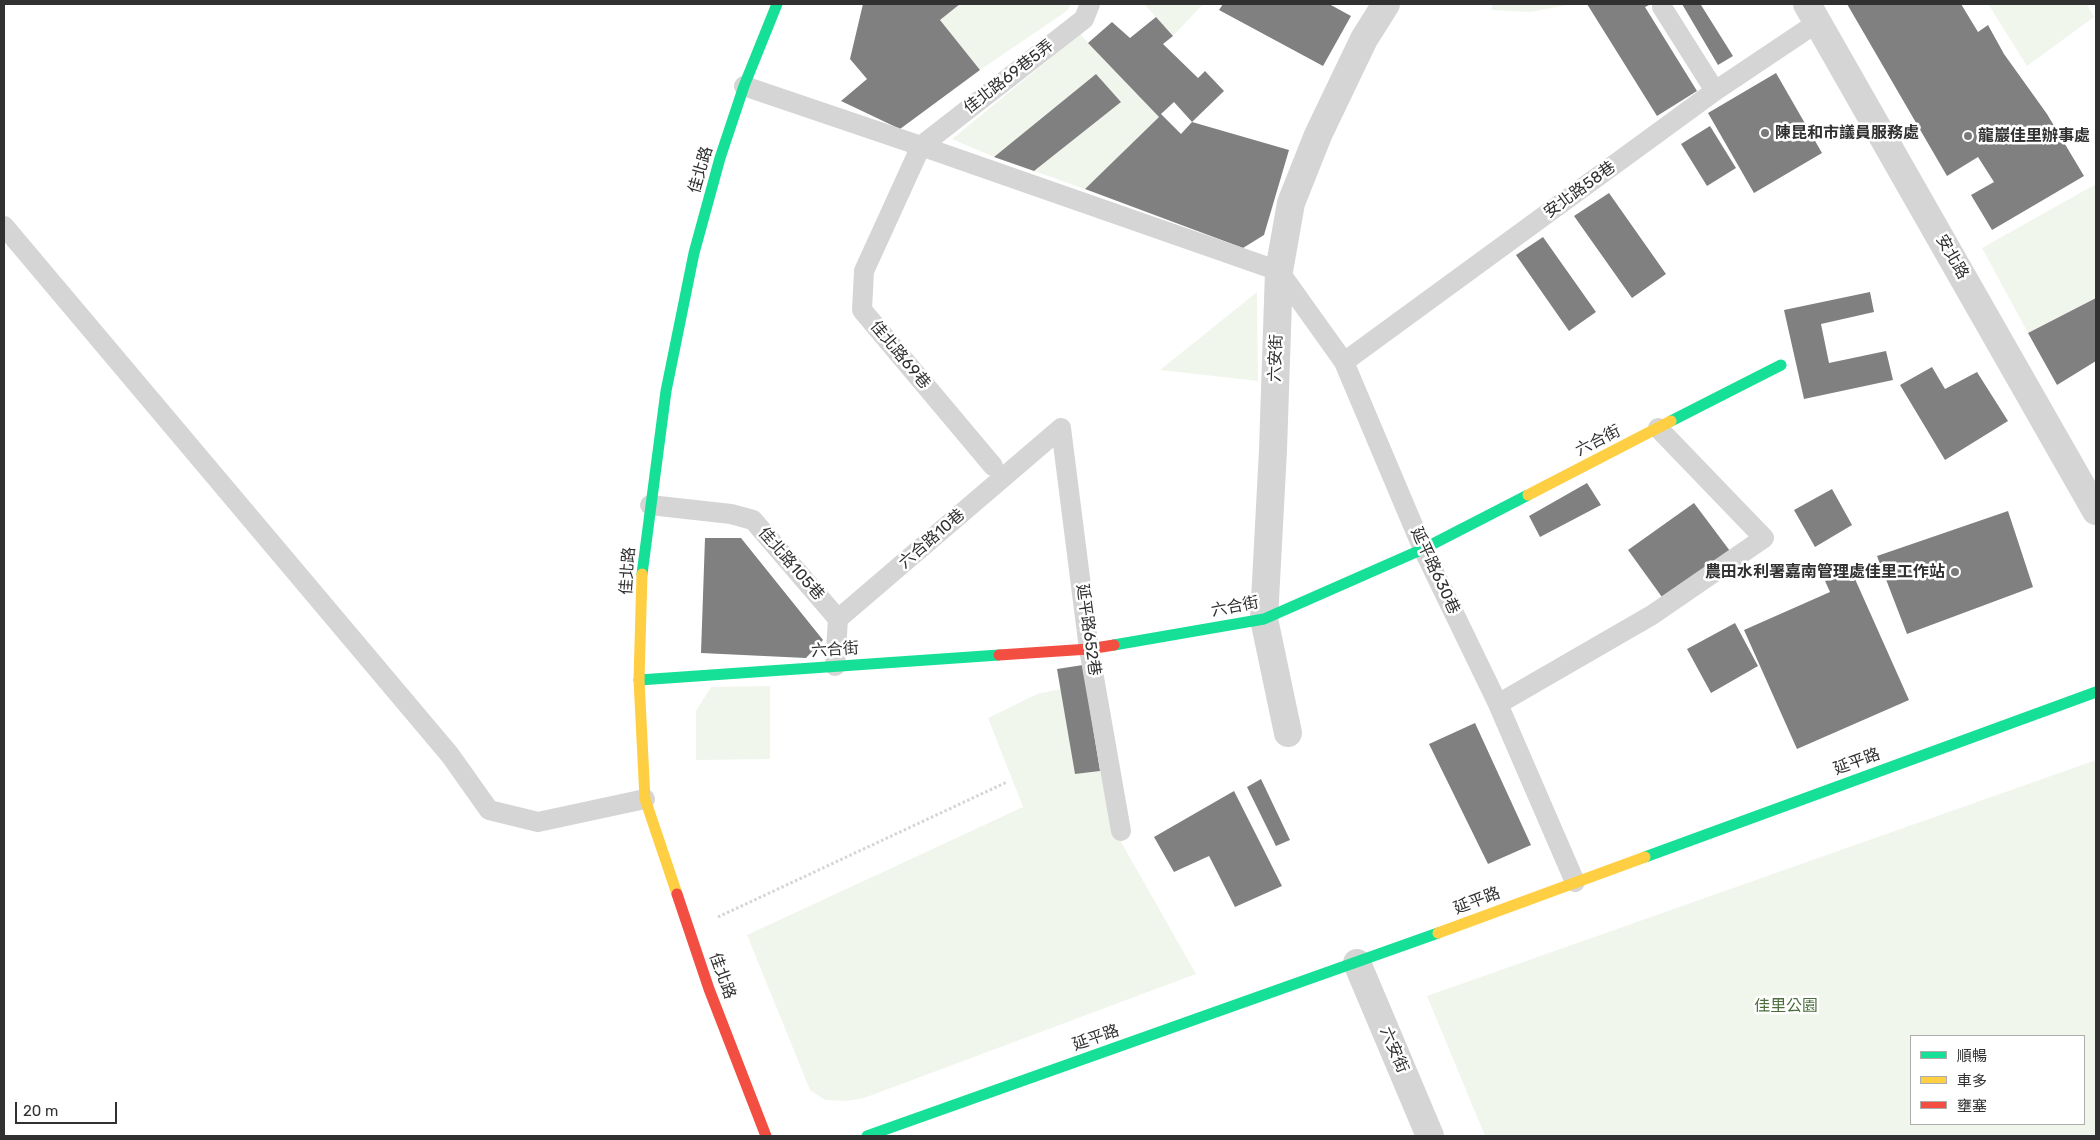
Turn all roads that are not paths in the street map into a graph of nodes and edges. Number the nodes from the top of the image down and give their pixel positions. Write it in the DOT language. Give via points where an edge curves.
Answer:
graph roads {
  1 [pos="778,4"];
  2 [pos="1090,4"];
  3 [pos="1386,4"];
  4 [pos="1662,7"];
  5 [pos="1813,13"];
  6 [pos="744,86"];
  7 [pos="1715,91"];
  8 [pos="921,146"];
  9 [pos="4,226"];
  10 [pos="1279,271"];
  11 [pos="1344,362"];
  12 [pos="1781,365"];
  13 [pos="1061,428"];
  14 [pos="1658,428"];
  15 [pos="994,466"];
  16 [pos="650,505"];
  17 [pos="2096,511"];
  18 [pos="1423,549"];
  19 [pos="838,619"];
  20 [pos="1264,619"];
  21 [pos="1089,649"];
  22 [pos="835,666"];
  23 [pos="639,680"];
  24 [pos="2096,692"];
  25 [pos="1498,704"];
  26 [pos="1288,733"];
  27 [pos="645,799"];
  28 [pos="1121,831"];
  29 [pos="1575,882"];
  30 [pos="1357,964"];
  31 [pos="766,1136"];
  32 [pos="867,1136"];
  33 [pos="1430,1136"];
  1 -- 6 [label="street, 佳北路"];
  2 -- 8 [label="lane, 佳北路69巷5弄" via="1084,19"];
  3 -- 10 [label="street, 六安街" via="1364,39 1318,135 1292,204"];
  4 -- 7 [label="lane"];
  5 -- 7 [label="lane, 安北路58巷"];
  5 -- 17 [label="street, 安北路"];
  6 -- 8 [label="lane"];
  6 -- 16 [label="street, 佳北路" via="694,253 666,392"];
  7 -- 11 [label="lane, 安北路58巷"];
  8 -- 10 [label="lane"];
  8 -- 15 [label="lane, 佳北路69巷" via="864,271 862,310"];
  9 -- 27 [label="lane" via="450,756 489,810 538,822"];
  10 -- 11 [label="lane, 延平路630巷"];
  10 -- 20 [label="street, 六安街"];
  11 -- 18 [label="lane, 延平路630巷"];
  12 -- 14 [label="street, 六合街"];
  13 -- 19 [label="lane, 六合路10巷"];
  13 -- 21 [label="lane, 延平路652巷"];
  14 -- 18 [label="street, 六合街"];
  14 -- 25 [label="lane" via="1764,538 1652,615"];
  16 -- 19 [label="lane, 佳北路105巷" via="730,514 753,520"];
  16 -- 23 [label="street, 佳北路" via="642,576"];
  18 -- 20 [label="street, 六合街"];
  18 -- 25 [label="lane, 延平路630巷"];
  19 -- 22 [label="lane"];
  20 -- 21 [label="street, 六合街"];
  20 -- 26 [label="street, 六安街"];
  21 -- 22 [label="street, 六合街"];
  21 -- 28 [label="lane, 延平路652巷"];
  22 -- 23 [label="street, 六合街"];
  23 -- 27 [label="street, 佳北路"];
  24 -- 29 [label="street, 延平路"];
  25 -- 29 [label="lane, 延平路630巷"];
  27 -- 31 [label="street, 佳北路" via="709,989"];
  29 -- 30 [label="street, 延平路"];
  30 -- 32 [label="street, 延平路"];
  30 -- 33 [label="street, 六安街"];
}
